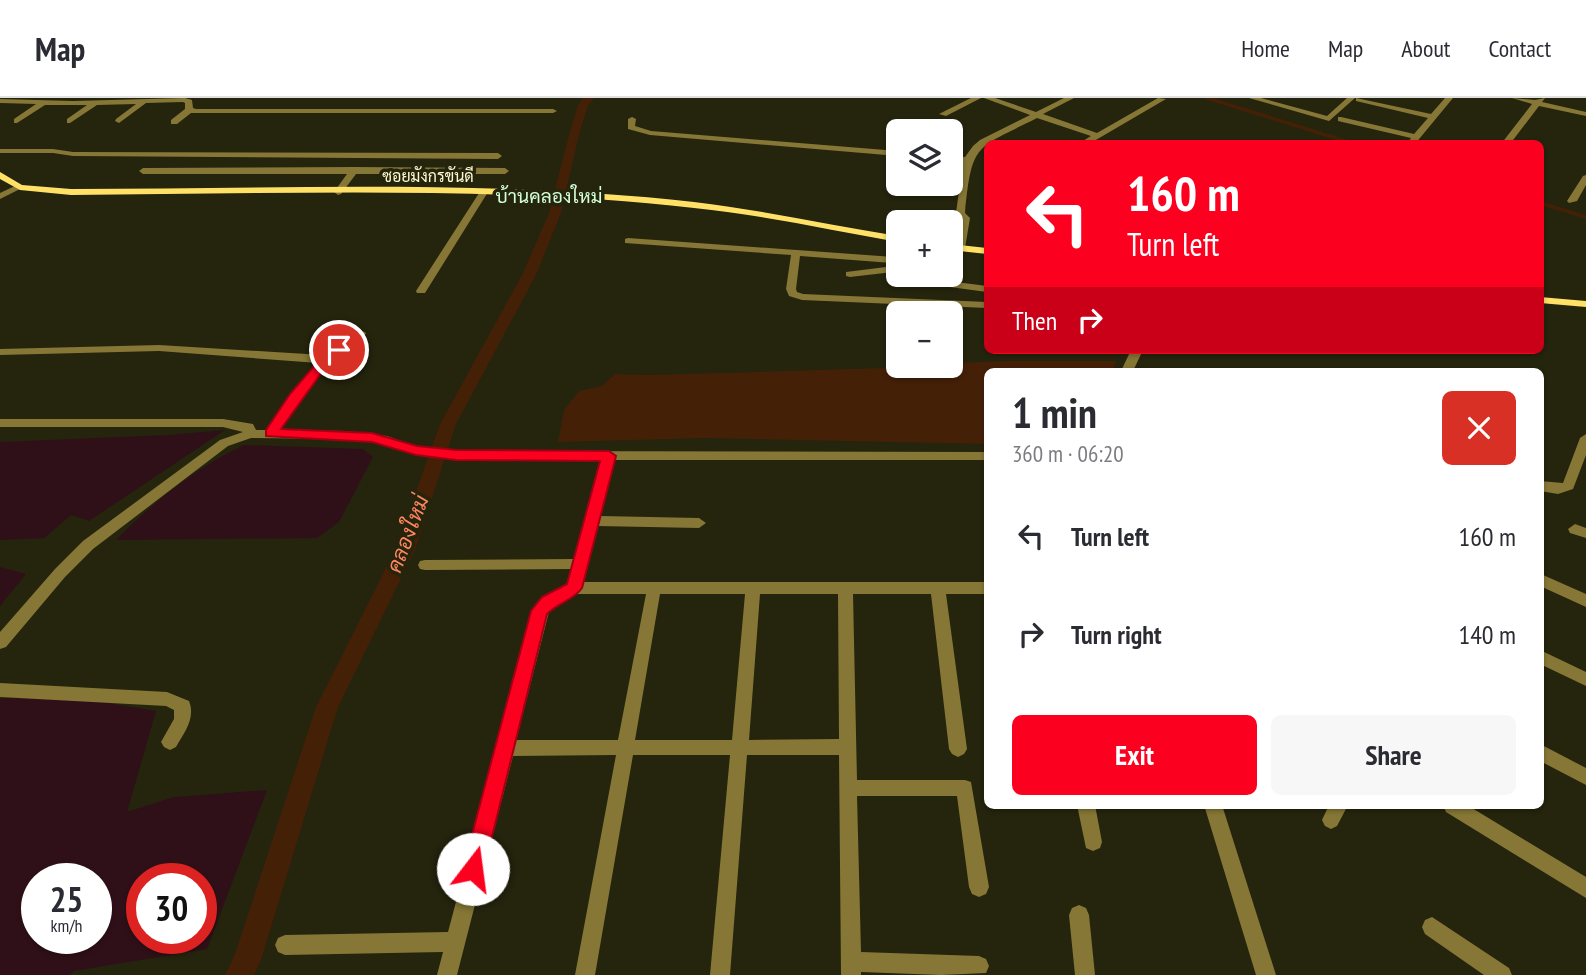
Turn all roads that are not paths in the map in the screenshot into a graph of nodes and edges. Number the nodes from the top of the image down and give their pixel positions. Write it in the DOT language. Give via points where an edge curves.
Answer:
graph roads {
  1 [pos="977,98"];
  2 [pos="988,98"];
  3 [pos="1070,98"];
  4 [pos="1253,98"];
  5 [pos="1448,98"];
  6 [pos="1516,98"];
  7 [pos="1162,99"];
  8 [pos="1355,99"];
  9 [pos="0,101"];
  10 [pos="144,101"];
  11 [pos="1273,101"];
  12 [pos="1540,101"];
  13 [pos="44,102"];
  14 [pos="94,103"];
  15 [pos="189,110"];
  16 [pos="553,111"];
  17 [pos="943,114"];
  18 [pos="1586,114"];
  19 [pos="1037,115"];
  20 [pos="1433,117"];
  21 [pos="632,119"];
  22 [pos="1341,119"];
  23 [pos="17,121"];
  24 [pos="70,121"];
  25 [pos="119,121"];
  26 [pos="174,122"];
  27 [pos="1096,135"];
  28 [pos="987,140"];
  29 [pos="1088,140"];
  30 [pos="1410,140"];
  31 [pos="1414,140"];
  32 [pos="1508,140"];
  33 [pos="984,142"];
  34 [pos="0,151"];
  35 [pos="886,153"];
  36 [pos="498,156"];
  37 [pos="963,160"];
  38 [pos="968,160"];
  39 [pos="354,170"];
  40 [pos="143,171"];
  41 [pos="505,171"];
  42 [pos="0,175"];
  43 [pos="1586,178"];
  44 [pos="20,187"];
  45 [pos="338,192"];
  46 [pos="484,192"];
  47 [pos="0,196"];
  48 [pos="1572,201"];
  49 [pos="961,210"];
  50 [pos="886,237"];
  51 [pos="628,241"];
  52 [pos="963,248"];
  53 [pos="984,251"];
  54 [pos="796,253"];
  55 [pos="886,258"];
  56 [pos="886,270"];
  57 [pos="850,274"];
  58 [pos="963,286"];
  59 [pos="984,289"];
  60 [pos="421,291"];
  61 [pos="1544,300"];
  62 [pos="1586,304"];
  63 [pos="984,305"];
  64 [pos="361,333"];
  65 [pos="0,352"];
  66 [pos="324,359"];
  67 [pos="0,423"];
  68 [pos="271,433"];
  69 [pos="250,434"];
  70 [pos="1586,438"];
  71 [pos="609,456"];
  72 [pos="984,456"];
  73 [pos="1582,458"];
  74 [pos="1544,487"];
  75 [pos="591,521"];
  76 [pos="699,523"];
  77 [pos="580,564"];
  78 [pos="425,565"];
  79 [pos="1544,581"];
  80 [pos="574,588"];
  81 [pos="654,588"];
  82 [pos="753,588"];
  83 [pos="845,588"];
  84 [pos="938,588"];
  85 [pos="984,588"];
  86 [pos="1586,601"];
  87 [pos="0,642"];
  88 [pos="1544,659"];
  89 [pos="1586,679"];
  90 [pos="0,691"];
  91 [pos="170,742"];
  92 [pos="740,747"];
  93 [pos="848,747"];
  94 [pos="505,748"];
  95 [pos="626,748"];
  96 [pos="958,749"];
  97 [pos="1544,754"];
  98 [pos="1586,777"];
  99 [pos="848,788"];
  100 [pos="1087,809"];
  101 [pos="1214,809"];
  102 [pos="1457,809"];
  103 [pos="1093,842"];
  104 [pos="979,887"];
  105 [pos="1586,888"];
  106 [pos="1079,915"];
  107 [pos="1432,927"];
  108 [pos="455,942"];
  109 [pos="285,945"];
  110 [pos="979,966"];
  111 [pos="851,968"];
  112 [pos="447,975"];
  113 [pos="585,975"];
  114 [pos="720,975"];
  115 [pos="1086,975"];
  116 [pos="1266,975"];
  117 [pos="1502,975"];
  1 -- 17 [label="street"];
  2 -- 19 [label="street"];
  3 -- 19 [label="street"];
  4 -- 11 [label="street"];
  5 -- 20 [label="street"];
  6 -- 12 [label="street"];
  7 -- 27 [label="street"];
  8 -- 11 [label="street" via="1329,118"];
  8 -- 20 [label="street"];
  9 -- 13 [label="street"];
  10 -- 14 [label="street"];
  10 -- 15 [label="street" via="184,100 189,102"];
  10 -- 25 [label="street"];
  12 -- 18 [label="street"];
  12 -- 32 [label="street"];
  13 -- 14 [label="street"];
  13 -- 23 [label="street"];
  14 -- 24 [label="street"];
  15 -- 16 [label="street"];
  15 -- 26 [label="street"];
  19 -- 27 [label="street"];
  19 -- 28 [label="street"];
  20 -- 31 [label="street"];
  21 -- 35 [label="street" via="631,127 650,133"];
  22 -- 30 [label="street"];
  27 -- 29 [label="street"];
  33 -- 38 [label="street" via="975,146"];
  34 -- 36 [label="street"];
  37 -- 38 [label="street"];
  38 -- 49 [label="street"];
  39 -- 40 [label="street"];
  39 -- 41 [label="street"];
  39 -- 45 [label="street"];
  42 -- 44 [label="street, ซอยมังกรขันดี"];
  43 -- 48 [label="street"];
  44 -- 45 [label="street, ซอยมังกรขันดี" via="107,193"];
  44 -- 47 [label="street"];
  45 -- 46 [label="street, ซอยมังกรขันดี"];
  46 -- 50 [label="street, ซอยมังกรขันดี" via="696,205"];
  46 -- 60 [label="street"];
  51 -- 54 [label="street"];
  52 -- 53 [label="street"];
  54 -- 55 [label="street"];
  54 -- 63 [label="street" via="791,289 802,297"];
  56 -- 57 [label="street"];
  58 -- 59 [label="street"];
  61 -- 62 [label="street"];
  64 -- 66 [label="street"];
  65 -- 66 [label="street" via="159,348"];
  66 -- 68 [label="street"];
  67 -- 69 [label="street" via="223,423 249,427"];
  68 -- 69 [label="street"];
  68 -- 71 [label="street" via="372,438 416,451 456,455"];
  69 -- 87 [label="street" via="224,443 88,545"];
  70 -- 73 [label="street"];
  71 -- 72 [label="street"];
  71 -- 75 [label="street"];
  73 -- 74 [label="street" via="1568,486"];
  75 -- 76 [label="street"];
  75 -- 77 [label="street"];
  77 -- 78 [label="street"];
  77 -- 80 [label="street"];
  79 -- 86 [label="street"];
  80 -- 81 [label="street"];
  80 -- 94 [label="street" via="540,611"];
  81 -- 82 [label="street"];
  81 -- 95 [label="street"];
  82 -- 83 [label="street"];
  82 -- 92 [label="street"];
  83 -- 84 [label="street"];
  83 -- 93 [label="street"];
  84 -- 85 [label="street"];
  84 -- 96 [label="street"];
  88 -- 89 [label="street"];
  90 -- 91 [label="street" via="167,699 183,706 182,720"];
  92 -- 93 [label="street"];
  92 -- 95 [label="street"];
  92 -- 114 [label="street"];
  93 -- 99 [label="street"];
  94 -- 95 [label="street"];
  94 -- 108 [label="street"];
  95 -- 113 [label="street"];
  97 -- 98 [label="street"];
  99 -- 104 [label="street" via="965,788"];
  99 -- 111 [label="street"];
  100 -- 103 [label="street"];
  101 -- 116 [label="street"];
  102 -- 105 [label="street"];
  106 -- 115 [label="street"];
  107 -- 117 [label="street"];
  108 -- 109 [label="street"];
  108 -- 112 [label="street"];
  110 -- 111 [label="street"];
}
